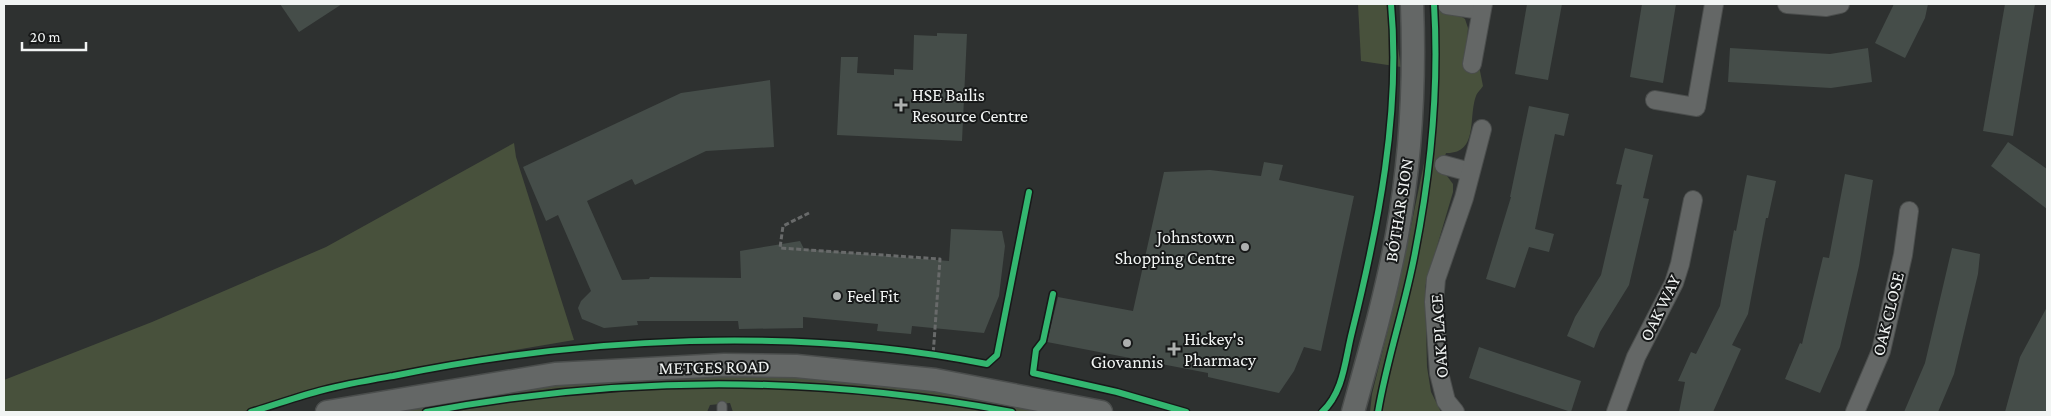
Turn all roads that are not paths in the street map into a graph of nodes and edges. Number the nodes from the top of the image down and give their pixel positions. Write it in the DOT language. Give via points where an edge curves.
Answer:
graph roads {
  1 [pos="1412,4"];
  2 [pos="1714,4"];
  3 [pos="1788,4"];
  4 [pos="1840,4"];
  5 [pos="1447,5"];
  6 [pos="1482,7"];
  7 [pos="1472,64"];
  8 [pos="1655,100"];
  9 [pos="1482,129"];
  10 [pos="1444,165"];
  11 [pos="1470,172"];
  12 [pos="1693,200"];
  13 [pos="1909,211"];
  14 [pos="326,412"];
  15 [pos="1100,412"];
  16 [pos="1353,412"];
  17 [pos="1455,412"];
  18 [pos="1616,412"];
  19 [pos="1855,412"];
  1 -- 16 [label="street, BÓTHAR SION" via="1411,135 1397,235"];
  2 -- 8 [label="street" via="1696,107"];
  3 -- 4 [label="street" via="1826,7"];
  5 -- 6 [label="street"];
  6 -- 7 [label="street"];
  9 -- 11 [label="street, OAK PLACE"];
  10 -- 11 [label="street"];
  11 -- 17 [label="street, OAK PLACE" via="1436,280 1434,302 1439,373 1446,401"];
  12 -- 18 [label="street, OAK WAY" via="1674,283 1636,357"];
  13 -- 19 [label="street, OAK CLOSE" via="1903,255 1881,351"];
  14 -- 15 [label="street, METGES ROAD" via="555,374 724,365 796,366 935,380"];
}
